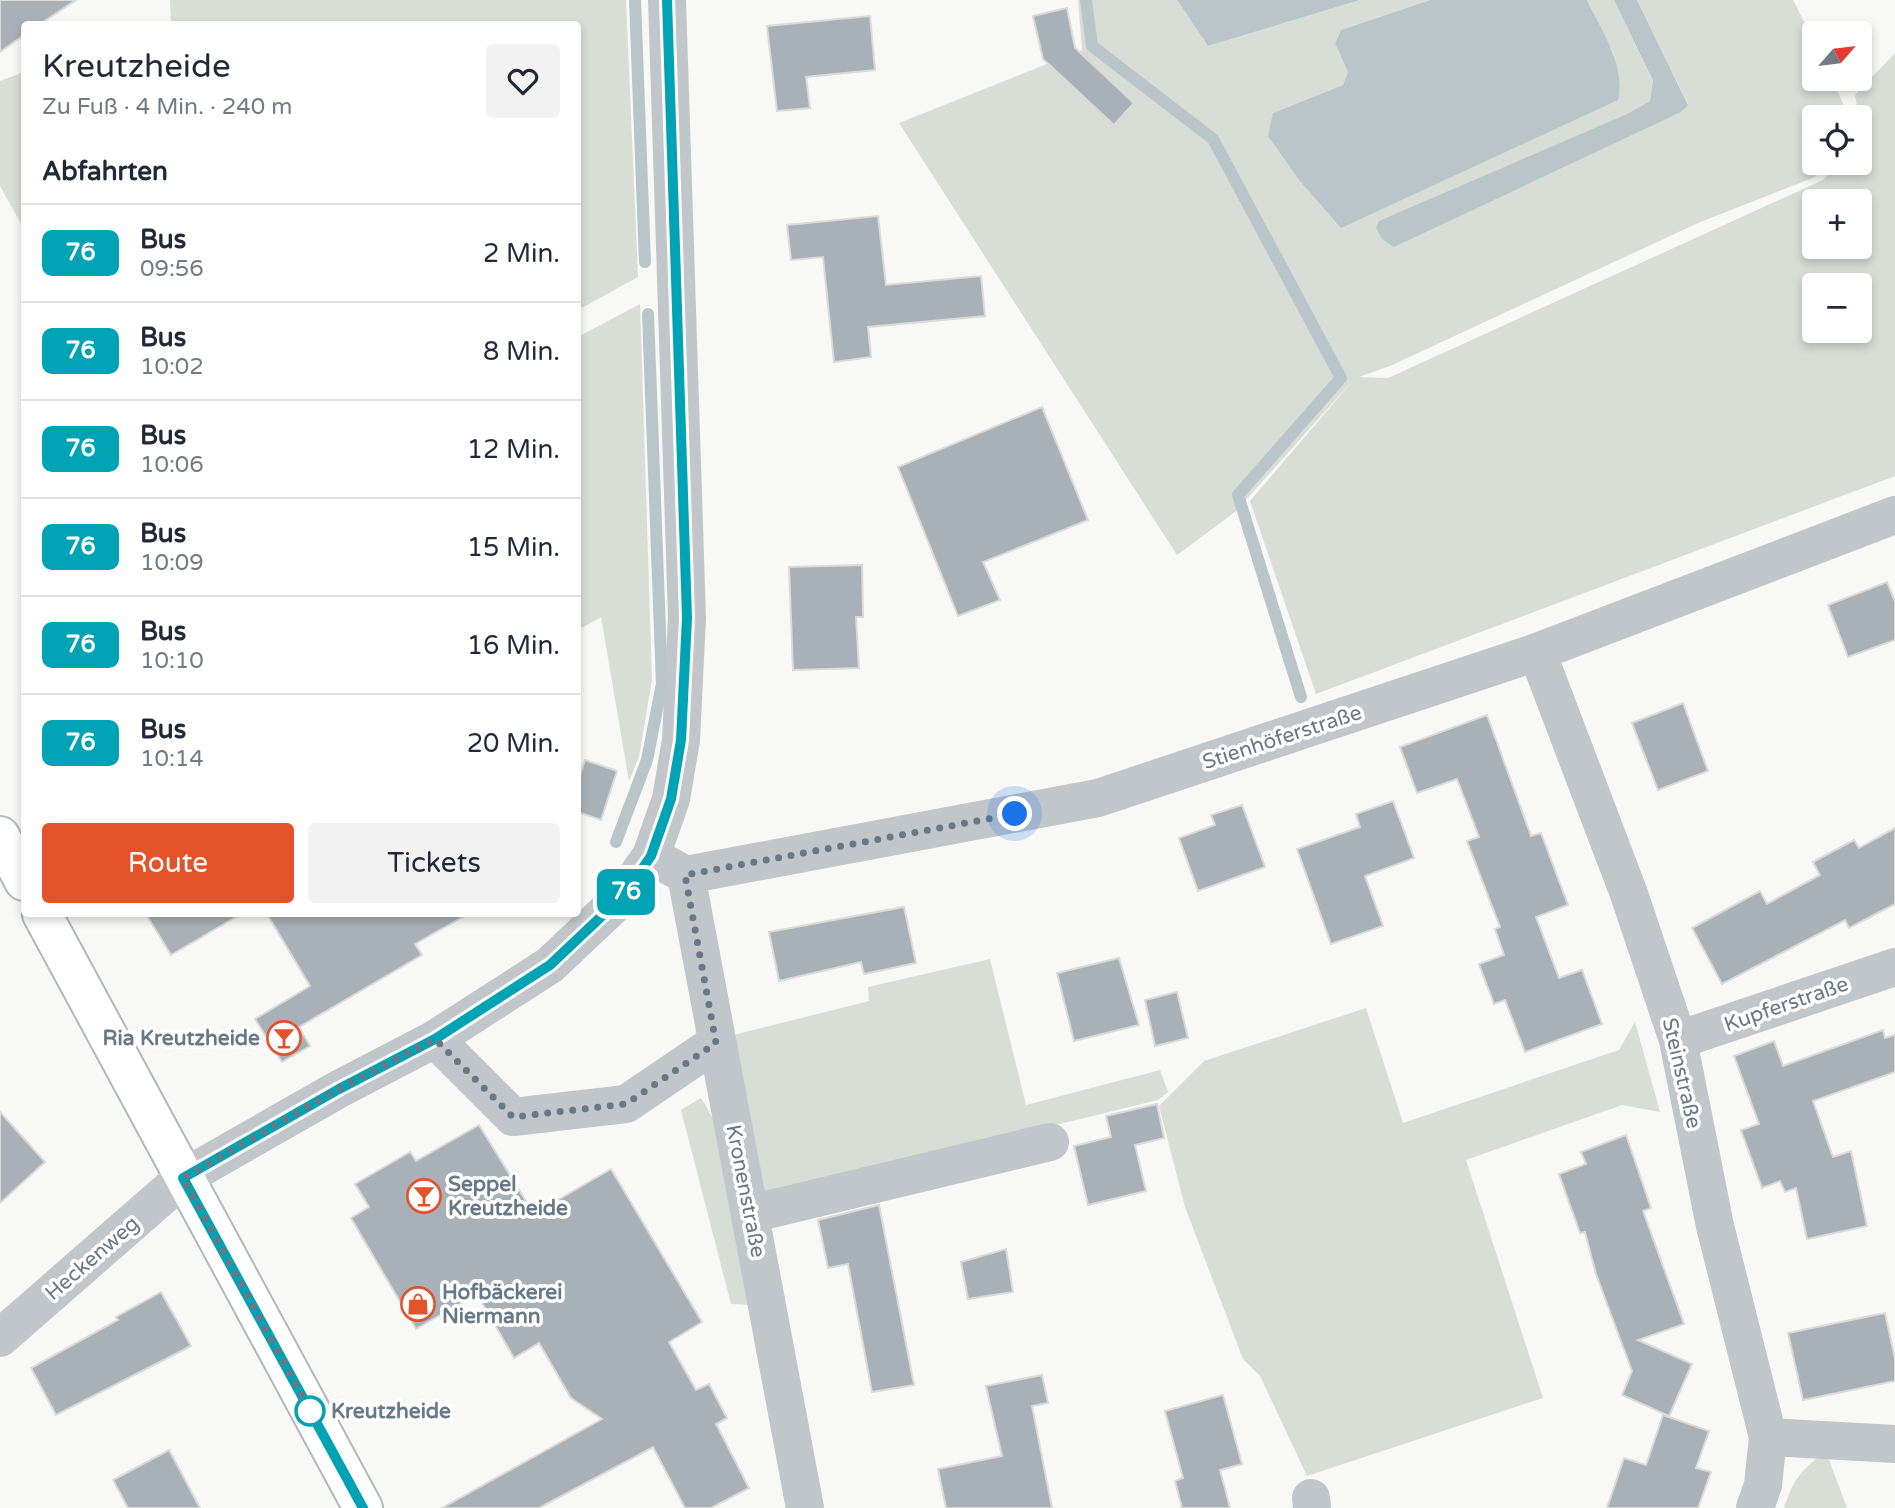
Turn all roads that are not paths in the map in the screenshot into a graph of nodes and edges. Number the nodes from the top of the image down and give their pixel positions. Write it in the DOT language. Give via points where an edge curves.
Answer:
graph roads {
  1 [pos="667,0"];
  2 [pos="1895,515"];
  3 [pos="1537,652"];
  4 [pos="0,836"];
  5 [pos="651,856"];
  6 [pos="21,875"];
  7 [pos="685,875"];
  8 [pos="44,917"];
  9 [pos="1895,967"];
  10 [pos="435,1039"];
  11 [pos="1678,1040"];
  12 [pos="716,1043"];
  13 [pos="1050,1142"];
  14 [pos="183,1178"];
  15 [pos="750,1214"];
  16 [pos="0,1338"];
  17 [pos="1768,1437"];
  18 [pos="1895,1444"];
  19 [pos="363,1508"];
  20 [pos="805,1508"];
  21 [pos="1755,1508"];
  1 -- 5 [label="street, Heckenweg" via="687,618 681,740 671,799"];
  2 -- 3 [label="street, Stienhöferstraße"];
  3 -- 7 [label="street, Stienhöferstraße" via="1098,798"];
  3 -- 11 [label="street, Steinstraße" via="1629,894"];
  4 -- 6 [label="main road"];
  5 -- 7 [label="street"];
  5 -- 10 [label="street, Heckenweg" via="623,896 550,965"];
  7 -- 12 [label="street, Kronenstraße"];
  8 -- 14 [label="main road"];
  9 -- 11 [label="street, Kupferstraße"];
  10 -- 12 [label="street" via="513,1117 626,1104"];
  10 -- 14 [label="street, Heckenweg"];
  11 -- 17 [label="street, Steinstraße" via="1715,1226"];
  12 -- 15 [label="street, Kronenstraße"];
  13 -- 15 [label="street"];
  14 -- 16 [label="street, Heckenweg"];
  14 -- 19 [label="main road"];
  15 -- 20 [label="street, Kronenstraße"];
  17 -- 18 [label="street"];
  17 -- 21 [label="street, Steinstraße" via="1763,1485"];
}
